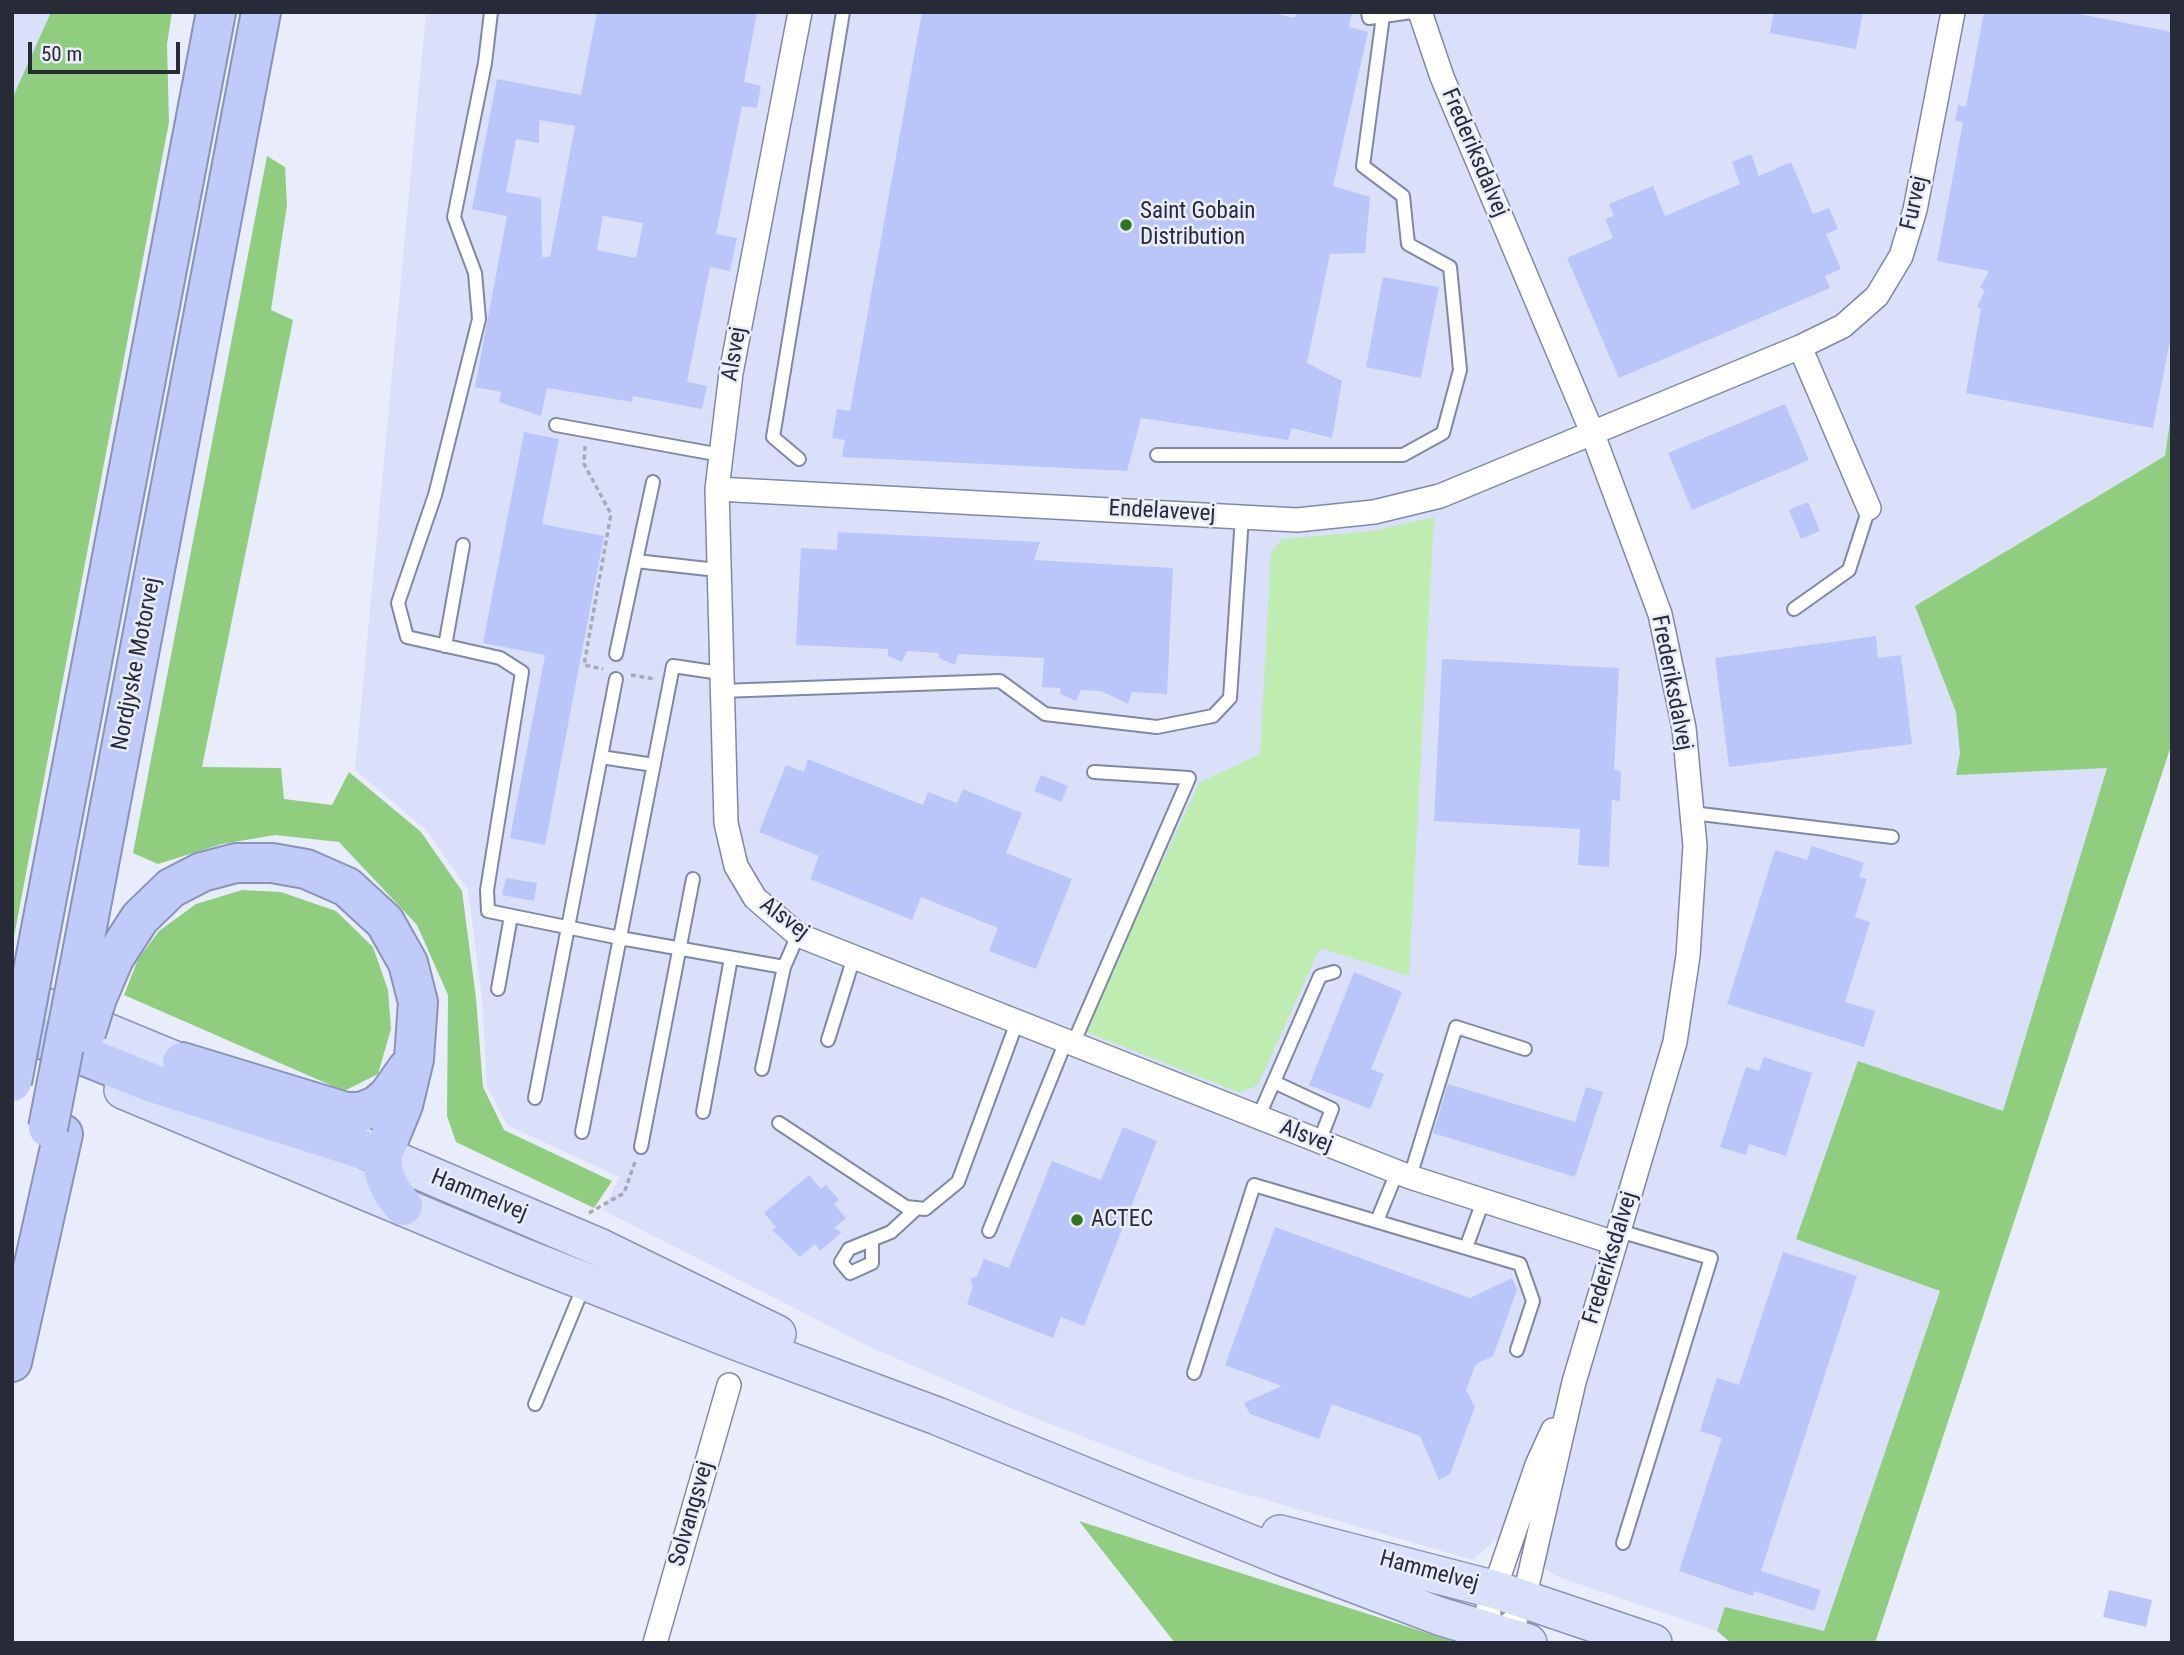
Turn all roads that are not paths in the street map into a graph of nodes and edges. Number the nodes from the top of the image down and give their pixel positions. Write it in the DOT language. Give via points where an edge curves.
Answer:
graph roads {
  1 [pos="216,12"];
  2 [pos="261,12"];
  3 [pos="491,12"];
  4 [pos="800,12"];
  5 [pos="843,12"];
  6 [pos="1368,12"];
  7 [pos="1412,12"];
  8 [pos="1420,12"];
  9 [pos="1953,12"];
  10 [pos="1383,16"];
  11 [pos="1800,347"];
  12 [pos="556,425"];
  13 [pos="1592,432"];
  14 [pos="721,455"];
  15 [pos="1157,455"];
  16 [pos="799,459"];
  17 [pos="653,482"];
  18 [pos="717,489"];
  19 [pos="1869,508"];
  20 [pos="1242,517"];
  21 [pos="463,545"];
  22 [pos="636,561"];
  23 [pos="717,570"];
  24 [pos="1794,609"];
  25 [pos="445,646"];
  26 [pos="616,654"];
  27 [pos="616,679"];
  28 [pos="721,682"];
  29 [pos="601,757"];
  30 [pos="654,765"];
  31 [pos="1094,772"];
  32 [pos="1692,813"];
  33 [pos="1892,837"];
  34 [pos="693,879"];
  35 [pos="511,916"];
  36 [pos="568,928"];
  37 [pos="797,935"];
  38 [pos="620,939"];
  39 [pos="680,949"];
  40 [pos="99,953"];
  41 [pos="854,957"];
  42 [pos="731,958"];
  43 [pos="785,967"];
  44 [pos="1334,972"];
  45 [pos="498,989"];
  46 [pos="12,993"];
  47 [pos="1017,1022"];
  48 [pos="12,1027"];
  49 [pos="828,1040"];
  50 [pos="1070,1043"];
  51 [pos="12,1044"];
  52 [pos="1525,1049"];
  53 [pos="414,1059"];
  54 [pos="183,1062"];
  55 [pos="762,1069"];
  56 [pos="12,1082"];
  57 [pos="1274,1082"];
  58 [pos="535,1098"];
  59 [pos="703,1112"];
  60 [pos="1258,1118"];
  61 [pos="779,1123"];
  62 [pos="56,1131"];
  63 [pos="582,1132"];
  64 [pos="1319,1142"];
  65 [pos="641,1147"];
  66 [pos="382,1156"];
  67 [pos="1403,1175"];
  68 [pos="1483,1201"];
  69 [pos="403,1206"];
  70 [pos="917,1208"];
  71 [pos="1377,1221"];
  72 [pos="989,1231"];
  73 [pos="1617,1237"];
  74 [pos="872,1242"];
  75 [pos="1466,1248"];
  76 [pos="593,1265"];
  77 [pos="12,1315"];
  78 [pos="1517,1350"];
  79 [pos="12,1362"];
  80 [pos="1194,1373"];
  81 [pos="729,1385"];
  82 [pos="536,1404"];
  83 [pos="1200,1521"];
  84 [pos="1623,1542"];
  85 [pos="1504,1621"];
  86 [pos="655,1643"];
  87 [pos="1588,1643"];
  88 [pos="1653,1643"];
  1 -- 56 [label="highway, Nordjyske Motorvej, bridge"];
  2 -- 40 [label="highway, Nordjyske Motorvej"];
  3 -- 25 [label="lane" via="454,217 475,273 479,319 435,495 398,603 407,637"];
  4 -- 14 [label="street, Alsvej" via="731,373"];
  5 -- 16 [label="lane" via="773,437"];
  6 -- 10 [label="lane" via="1369,19"];
  7 -- 10 [label="lane"];
  8 -- 13 [label="street, Frederiksdalvej" via="1442,77"];
  9 -- 11 [label="street, Furvej" via="1915,210 1901,256 1877,296 1843,326"];
  10 -- 15 [label="lane" via="1363,166 1403,196 1408,244 1450,267 1460,370 1443,433 1403,455"];
  11 -- 13 [label="street, Furvej"];
  11 -- 19 [label="street"];
  12 -- 14 [label="lane"];
  13 -- 20 [label="street, Endelavevej" via="1440,496 1361,513 1297,520"];
  13 -- 32 [label="street, Frederiksdalvej" via="1660,614 1684,728"];
  14 -- 18 [label="street, Alsvej"];
  17 -- 22 [label="lane"];
  18 -- 20 [label="street, Endelavevej"];
  18 -- 23 [label="street, Alsvej"];
  19 -- 24 [label="lane" via="1849,570"];
  20 -- 28 [label="lane" via="1230,698 1213,716 1157,727 1045,713 1000,681"];
  21 -- 25 [label="lane"];
  22 -- 23 [label="lane"];
  22 -- 26 [label="lane"];
  23 -- 28 [label="street, Alsvej"];
  25 -- 35 [label="lane" via="499,658 522,673 487,890 488,911"];
  27 -- 29 [label="lane"];
  28 -- 30 [label="lane" via="673,666"];
  28 -- 37 [label="street, Alsvej" via="726,823 736,866 755,898"];
  29 -- 30 [label="lane"];
  29 -- 36 [label="lane"];
  30 -- 38 [label="lane"];
  31 -- 50 [label="lane" via="1189,778"];
  32 -- 33 [label="lane"];
  32 -- 73 [label="street, Frederiksdalvej" via="1695,846 1688,957 1675,1042"];
  34 -- 39 [label="lane"];
  35 -- 36 [label="lane"];
  35 -- 45 [label="lane"];
  36 -- 38 [label="lane"];
  36 -- 58 [label="lane"];
  37 -- 41 [label="street, Alsvej"];
  37 -- 43 [label="lane"];
  38 -- 39 [label="lane"];
  38 -- 63 [label="lane"];
  39 -- 42 [label="lane"];
  39 -- 65 [label="lane"];
  40 -- 53 [label="highway" via="171,888 202,872 236,863 306,869 347,887 385,922 408,962 418,1002"];
  40 -- 62 [label="highway, bridge" via="97,998"];
  41 -- 47 [label="street, Alsvej"];
  41 -- 49 [label="lane"];
  42 -- 43 [label="lane"];
  42 -- 59 [label="lane"];
  43 -- 55 [label="lane"];
  44 -- 57 [label="lane" via="1320,976"];
  46 -- 54 [label="main road, Hammelvej"];
  47 -- 50 [label="street, Alsvej"];
  47 -- 70 [label="lane" via="958,1182 925,1209"];
  48 -- 66 [label="highway" via="152,1083"];
  50 -- 60 [label="street, Alsvej"];
  50 -- 72 [label="lane"];
  51 -- 69 [label="main road, Hammelvej"];
  52 -- 67 [label="lane" via="1456,1027"];
  53 -- 54 [label="highway" via="388,1096 361,1112 323,1107"];
  53 -- 66 [label="highway" via="403,1105"];
  54 -- 66 [label="main road, Hammelvej"];
  57 -- 60 [label="lane"];
  57 -- 64 [label="lane" via="1332,1109"];
  60 -- 64 [label="street, Alsvej"];
  61 -- 70 [label="lane" via="906,1207"];
  62 -- 77 [label="highway"];
  62 -- 79 [label="highway"];
  64 -- 67 [label="street, Alsvej"];
  66 -- 69 [label="highway" via="384,1174"];
  66 -- 76 [label="main road, Hammelvej"];
  67 -- 68 [label="street, Alsvej"];
  67 -- 71 [label="lane"];
  68 -- 73 [label="street, Alsvej"];
  68 -- 75 [label="lane"];
  69 -- 76 [label="main road, Hammelvej"];
  70 -- 74 [label="lane"];
  71 -- 75 [label="lane"];
  71 -- 80 [label="lane" via="1254,1185"];
  73 -- 84 [label="lane" via="1711,1258"];
  73 -- 85 [label="street, Frederiksdalvej"];
  75 -- 78 [label="lane" via="1520,1264 1533,1301"];
  76 -- 82 [label="lane"];
  76 -- 83 [label="main road, Hammelvej" via="733,1340"];
  81 -- 86 [label="street, Solvangsvej"];
  83 -- 85 [label="main road, Hammelvej" via="1276,1533"];
  83 -- 85 [label="main road, Hammelvej" via="1439,1616"];
  85 -- 87 [label="main road"];
  85 -- 88 [label="main road, Hammelvej"];
}
